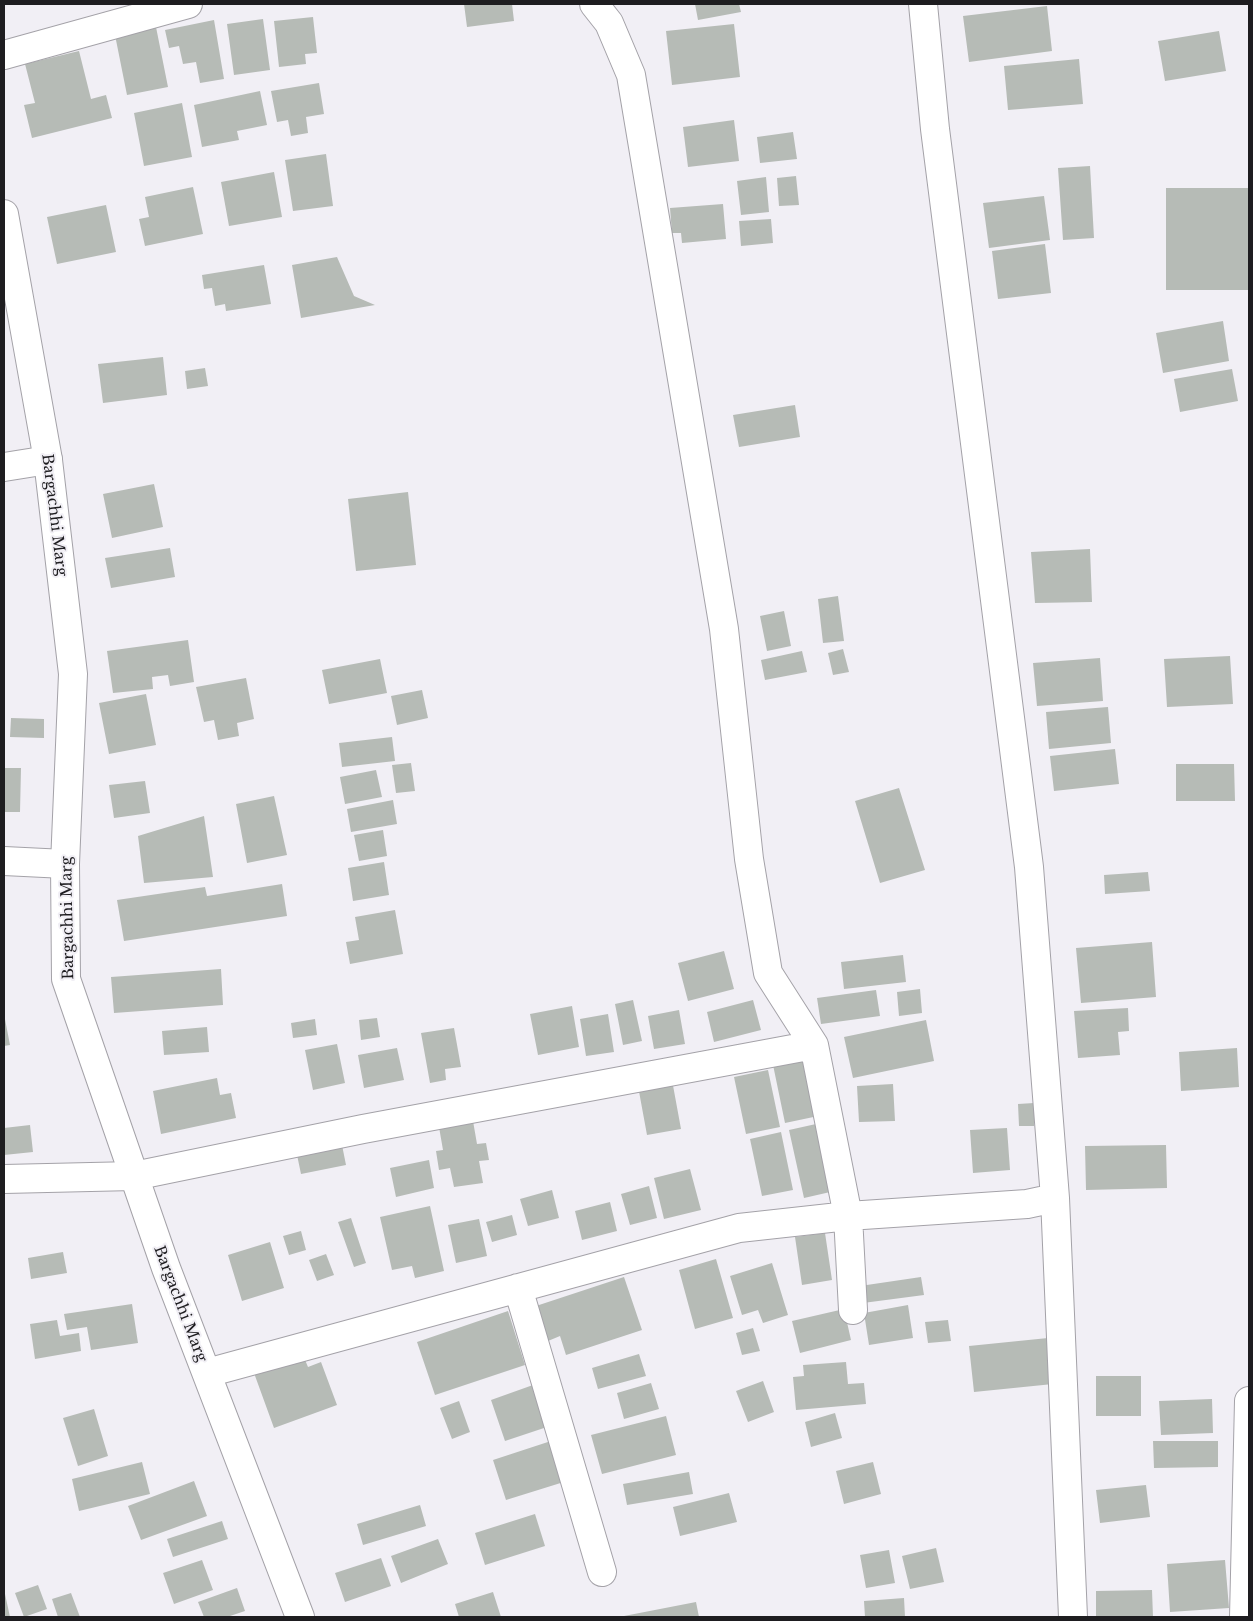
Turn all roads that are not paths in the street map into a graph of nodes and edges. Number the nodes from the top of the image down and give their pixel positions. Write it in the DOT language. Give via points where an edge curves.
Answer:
graph roads {
  1 [pos="188,4"];
  2 [pos="594,4"];
  3 [pos="923,4"];
  4 [pos="4,55"];
  5 [pos="4,214"];
  6 [pos="48,460"];
  7 [pos="4,467"];
  8 [pos="4,861"];
  9 [pos="65,864"];
  10 [pos="814,1045"];
  11 [pos="134,1176"];
  12 [pos="4,1178"];
  13 [pos="1055,1198"];
  14 [pos="848,1216"];
  15 [pos="518,1288"];
  16 [pos="853,1310"];
  17 [pos="206,1373"];
  18 [pos="1249,1402"];
  19 [pos="602,1572"];
  20 [pos="300,1617"];
  21 [pos="1073,1617"];
  22 [pos="1244,1617"];
  1 -- 4 [label="street"];
  2 -- 10 [label="street" via="610,23 631,75 724,629 749,859 768,973"];
  3 -- 13 [label="street" via="935,129 1029,867"];
  5 -- 6 [label="street, Bargachhi Marg"];
  6 -- 7 [label="street"];
  6 -- 9 [label="street, Bargachhi Marg" via="73,674"];
  8 -- 9 [label="street"];
  9 -- 11 [label="street, Bargachhi Marg" via="66,979"];
  10 -- 11 [label="street" via="363,1129"];
  10 -- 14 [label="street"];
  11 -- 12 [label="street"];
  11 -- 17 [label="street, Bargachhi Marg"];
  13 -- 14 [label="street" via="1027,1204"];
  13 -- 21 [label="street"];
  14 -- 15 [label="street" via="739,1228"];
  14 -- 16 [label="street"];
  15 -- 17 [label="street"];
  15 -- 19 [label="street"];
  17 -- 20 [label="street, Bargachhi Marg"];
  18 -- 22 [label="street"];
}
